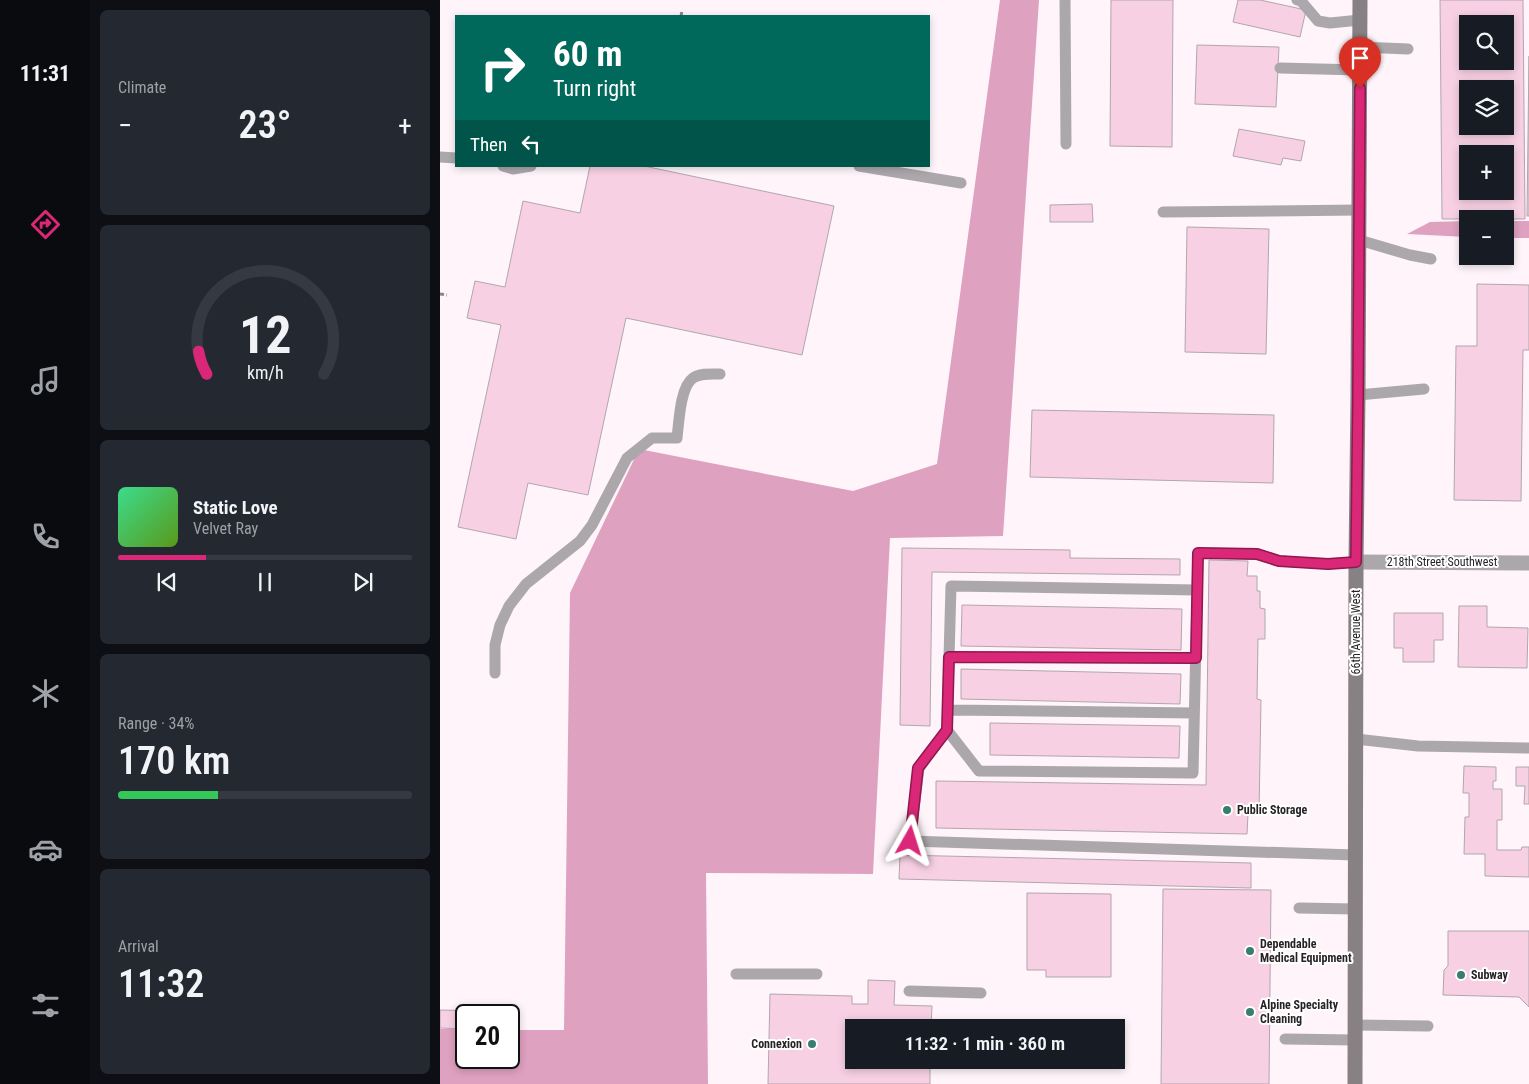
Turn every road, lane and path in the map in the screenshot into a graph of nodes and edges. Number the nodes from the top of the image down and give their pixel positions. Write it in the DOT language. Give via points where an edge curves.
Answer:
graph roads {
  1 [pos="1064,0"];
  2 [pos="1297,0"];
  3 [pos="1360,0"];
  4 [pos="682,11"];
  5 [pos="681,15"];
  6 [pos="1360,20"];
  7 [pos="1360,47"];
  8 [pos="1408,49"];
  9 [pos="1280,68"];
  10 [pos="1360,70"];
  11 [pos="1066,144"];
  12 [pos="440,157"];
  13 [pos="455,158"];
  14 [pos="506,167"];
  15 [pos="525,167"];
  16 [pos="865,167"];
  17 [pos="961,183"];
  18 [pos="1359,210"];
  19 [pos="1163,212"];
  20 [pos="1359,240"];
  21 [pos="1431,259"];
  22 [pos="440,294"];
  23 [pos="447,295"];
  24 [pos="720,374"];
  25 [pos="1424,389"];
  26 [pos="1358,395"];
  27 [pos="1356,562"];
  28 [pos="1529,563"];
  29 [pos="1197,590"];
  30 [pos="949,657"];
  31 [pos="1196,658"];
  32 [pos="495,673"];
  33 [pos="948,710"];
  34 [pos="1194,713"];
  35 [pos="947,730"];
  36 [pos="1356,739"];
  37 [pos="1529,748"];
  38 [pos="1355,855"];
  39 [pos="1299,908"];
  40 [pos="1355,909"];
  41 [pos="736,974"];
  42 [pos="817,974"];
  43 [pos="910,991"];
  44 [pos="981,993"];
  45 [pos="1428,1026"];
  46 [pos="1355,1032"];
  47 [pos="1285,1038"];
  48 [pos="1354,1084"];
  1 -- 11 [label="lane"];
  2 -- 6 [label="lane" via="1318,21"];
  3 -- 6 [label="main road, 66th Avenue West"];
  4 -- 5 [label="path"];
  6 -- 7 [label="main road, 66th Avenue West"];
  7 -- 8 [label="lane"];
  7 -- 10 [label="main road, 66th Avenue West"];
  9 -- 10 [label="lane"];
  10 -- 18 [label="main road, 66th Avenue West"];
  12 -- 13 [label="lane"];
  14 -- 15 [label="lane"];
  16 -- 17 [label="lane"];
  18 -- 19 [label="lane"];
  18 -- 20 [label="main road, 66th Avenue West"];
  20 -- 21 [label="lane"];
  20 -- 26 [label="main road, 66th Avenue West"];
  22 -- 23 [label="path"];
  24 -- 32 [label="lane" via="692,378 684,389 676,438 652,438 627,458 592,525 580,541 520,591 500,625"];
  25 -- 26 [label="lane"];
  26 -- 27 [label="main road, 66th Avenue West"];
  27 -- 28 [label="street, 218th Street Southwest"];
  27 -- 29 [label="lane" via="1328,564 1279,561 1257,554 1198,553"];
  27 -- 36 [label="main road, 66th Avenue West"];
  29 -- 30 [label="lane" via="951,586"];
  29 -- 31 [label="lane"];
  30 -- 31 [label="lane"];
  30 -- 33 [label="lane"];
  31 -- 34 [label="lane"];
  33 -- 34 [label="lane"];
  33 -- 35 [label="lane"];
  34 -- 35 [label="lane" via="1193,773 979,771"];
  35 -- 38 [label="lane" via="918,768 910,841"];
  36 -- 37 [label="lane" via="1418,746"];
  36 -- 38 [label="main road, 66th Avenue West"];
  38 -- 40 [label="main road, 66th Avenue West"];
  39 -- 40 [label="lane"];
  40 -- 46 [label="main road, 66th Avenue West"];
  41 -- 42 [label="lane"];
  43 -- 44 [label="lane"];
  45 -- 46 [label="lane"];
  46 -- 47 [label="lane"];
  46 -- 48 [label="main road, 66th Avenue West"];
}
